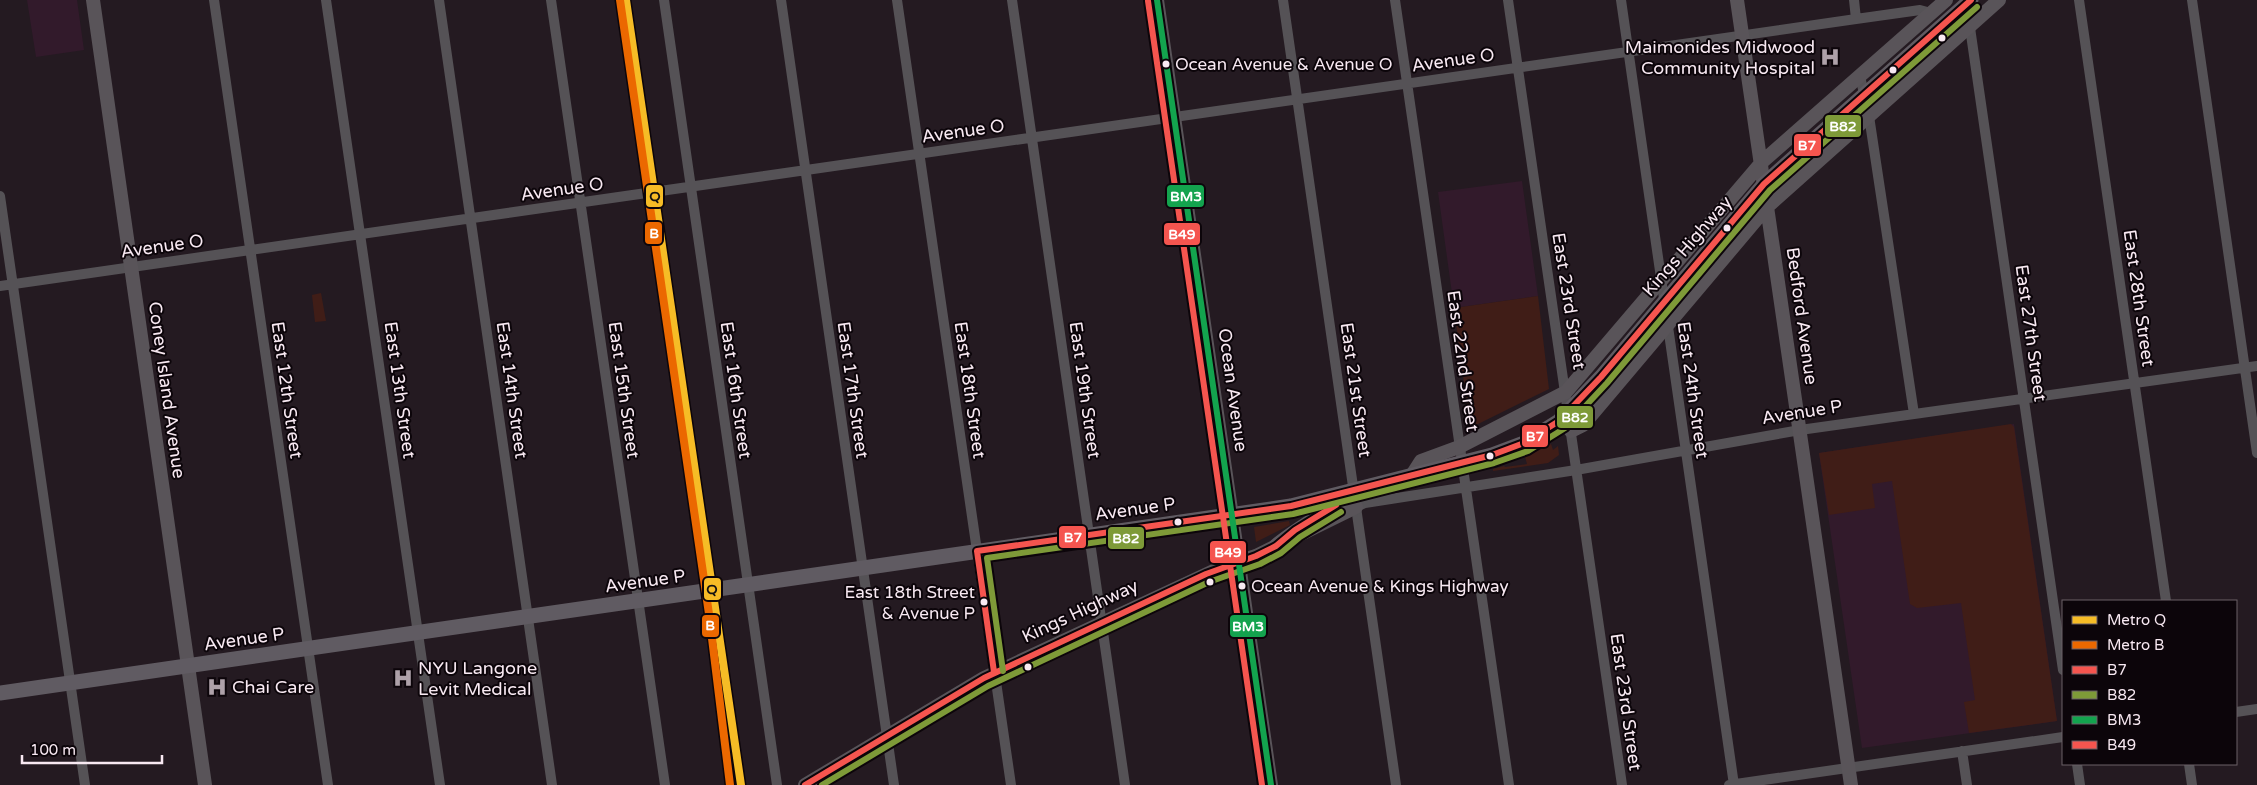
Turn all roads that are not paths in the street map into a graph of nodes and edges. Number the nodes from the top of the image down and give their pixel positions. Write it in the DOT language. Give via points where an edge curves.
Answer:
graph roads {
  1 [pos="92,0"];
  2 [pos="214,0"];
  3 [pos="326,0"];
  4 [pos="439,0"];
  5 [pos="551,0"];
  6 [pos="664,0"];
  7 [pos="781,0"];
  8 [pos="897,0"];
  9 [pos="1012,0"];
  10 [pos="1158,0"];
  11 [pos="1283,0"];
  12 [pos="1395,0"];
  13 [pos="1508,0"];
  14 [pos="1621,0"];
  15 [pos="1737,0"];
  16 [pos="1854,0"];
  17 [pos="1946,0"];
  18 [pos="1999,0"];
  19 [pos="2079,0"];
  20 [pos="2192,0"];
  21 [pos="1968,1"];
  22 [pos="1931,13"];
  23 [pos="1856,18"];
  24 [pos="1970,26"];
  25 [pos="1742,35"];
  26 [pos="1628,52"];
  27 [pos="1518,67"];
  28 [pos="1860,76"];
  29 [pos="1408,83"];
  30 [pos="1864,95"];
  31 [pos="1298,99"];
  32 [pos="1869,116"];
  33 [pos="1174,117"];
  34 [pos="1032,137"];
  35 [pos="920,154"];
  36 [pos="1762,162"];
  37 [pos="805,170"];
  38 [pos="1764,184"];
  39 [pos="691,187"];
  40 [pos="0,196"];
  41 [pos="580,203"];
  42 [pos="1767,207"];
  43 [pos="470,218"];
  44 [pos="360,234"];
  45 [pos="250,250"];
  46 [pos="131,267"];
  47 [pos="1660,280"];
  48 [pos="13,284"];
  49 [pos="0,286"];
  50 [pos="1664,302"];
  51 [pos="1667,327"];
  52 [pos="2257,366"];
  53 [pos="2245,368"];
  54 [pos="2135,383"];
  55 [pos="1566,392"];
  56 [pos="2024,399"];
  57 [pos="1568,411"];
  58 [pos="1914,414"];
  59 [pos="1800,430"];
  60 [pos="1571,431"];
  61 [pos="1459,447"];
  62 [pos="1685,450"];
  63 [pos="2257,453"];
  64 [pos="1462,462"];
  65 [pos="1576,470"];
  66 [pos="1412,474"];
  67 [pos="1466,488"];
  68 [pos="1353,489"];
  69 [pos="1356,507"];
  70 [pos="1232,514"];
  71 [pos="1089,535"];
  72 [pos="1276,546"];
  73 [pos="977,551"];
  74 [pos="1238,562"];
  75 [pos="862,568"];
  76 [pos="748,585"];
  77 [pos="2166,600"];
  78 [pos="638,601"];
  79 [pos="528,617"];
  80 [pos="1102,622"];
  81 [pos="418,633"];
  82 [pos="308,649"];
  83 [pos="2062,663"];
  84 [pos="188,666"];
  85 [pos="994,672"];
  86 [pos="70,683"];
  87 [pos="0,693"];
  88 [pos="2257,709"];
  89 [pos="2237,712"];
  90 [pos="887,736"];
  91 [pos="2062,737"];
  92 [pos="1962,751"];
  93 [pos="2077,765"];
  94 [pos="2189,765"];
  95 [pos="1848,768"];
  96 [pos="85,785"];
  97 [pos="205,785"];
  98 [pos="328,785"];
  99 [pos="440,785"];
  100 [pos="552,785"];
  101 [pos="664,785"];
  102 [pos="777,785"];
  103 [pos="805,785"];
  104 [pos="894,785"];
  105 [pos="1011,785"];
  106 [pos="1125,785"];
  107 [pos="1271,785"];
  108 [pos="1396,785"];
  109 [pos="1509,785"];
  110 [pos="1622,785"];
  111 [pos="1732,785"];
  112 [pos="1851,785"];
  113 [pos="1967,785"];
  114 [pos="2080,785"];
  115 [pos="2192,785"];
  1 -- 46 [label="main road, Coney Island Avenue"];
  2 -- 45 [label="street, East 12th Street"];
  3 -- 44 [label="street, East 13th Street"];
  4 -- 43 [label="street, East 14th Street"];
  5 -- 41 [label="street, East 15th Street"];
  6 -- 39 [label="street, East 16th Street"];
  7 -- 37 [label="street, East 17th Street"];
  8 -- 35 [label="street, East 18th Street"];
  9 -- 34 [label="street, East 19th Street"];
  10 -- 33 [label="main road, Ocean Avenue"];
  11 -- 31 [label="street, East 21st Street"];
  12 -- 29 [label="street, East 22nd Street"];
  13 -- 27 [label="street, East 23rd Street"];
  14 -- 26 [label="street, East 24th Street"];
  15 -- 25 [label="main road, Bedford Avenue"];
  16 -- 23 [label="street"];
  17 -- 22 [label="main road, Kings Highway"];
  18 -- 24 [label="main road, Kings Highway"];
  19 -- 54 [label="street, East 28th Street"];
  20 -- 53 [label="street"];
  21 -- 24 [label="street, East 27th Street"];
  21 -- 30 [label="main road, Kings Highway"];
  22 -- 23 [label="street, Avenue O" via="1920,10"];
  22 -- 28 [label="main road, Kings Highway"];
  23 -- 25 [label="street, Avenue O"];
  24 -- 32 [label="main road, Kings Highway"];
  24 -- 56 [label="street, East 27th Street"];
  25 -- 26 [label="street, Avenue O"];
  25 -- 36 [label="main road, Bedford Avenue"];
  26 -- 27 [label="street, Avenue O"];
  26 -- 47 [label="street, East 24th Street"];
  27 -- 29 [label="street, Avenue O"];
  27 -- 55 [label="street, East 23rd Street"];
  28 -- 30 [label="street"];
  28 -- 36 [label="main road, Kings Highway"];
  29 -- 31 [label="street, Avenue O"];
  29 -- 61 [label="street, East 22nd Street"];
  30 -- 32 [label="street"];
  30 -- 38 [label="main road, Kings Highway"];
  31 -- 33 [label="street, Avenue O"];
  31 -- 68 [label="street, East 21st Street"];
  32 -- 42 [label="main road, Kings Highway"];
  32 -- 58 [label="street"];
  33 -- 34 [label="street, Avenue O"];
  33 -- 70 [label="main road, Ocean Avenue"];
  34 -- 35 [label="street, Avenue O"];
  34 -- 71 [label="street, East 19th Street"];
  35 -- 37 [label="street, Avenue O"];
  35 -- 73 [label="street, East 18th Street"];
  36 -- 38 [label="main road, Bedford Avenue"];
  36 -- 47 [label="main road, Kings Highway"];
  37 -- 39 [label="street, Avenue O"];
  37 -- 75 [label="street, East 17th Street"];
  38 -- 42 [label="main road, Bedford Avenue"];
  38 -- 50 [label="main road, Kings Highway"];
  39 -- 41 [label="street, Avenue O"];
  39 -- 76 [label="street, East 16th Street"];
  40 -- 48 [label="street"];
  41 -- 43 [label="street, Avenue O"];
  41 -- 78 [label="street, East 15th Street"];
  42 -- 51 [label="main road, Kings Highway"];
  42 -- 59 [label="main road, Bedford Avenue"];
  43 -- 44 [label="street, Avenue O"];
  43 -- 79 [label="street, East 14th Street"];
  44 -- 45 [label="street, Avenue O"];
  44 -- 81 [label="street, East 13th Street"];
  45 -- 46 [label="street, Avenue O"];
  45 -- 82 [label="street, East 12th Street"];
  46 -- 48 [label="street, Avenue O"];
  46 -- 84 [label="main road, Coney Island Avenue"];
  47 -- 50 [label="street, East 24th Street"];
  47 -- 55 [label="main road, Kings Highway"];
  48 -- 49 [label="street, Avenue O"];
  48 -- 86 [label="street"];
  50 -- 51 [label="street, East 24th Street"];
  50 -- 57 [label="main road, Kings Highway"];
  51 -- 60 [label="main road, Kings Highway" via="1583,425"];
  51 -- 62 [label="street, East 24th Street"];
  52 -- 53 [label="street, Avenue P"];
  53 -- 54 [label="street, Avenue P"];
  53 -- 63 [label="street"];
  54 -- 56 [label="street, Avenue P"];
  54 -- 77 [label="street, East 28th Street"];
  55 -- 57 [label="street, East 23rd Street"];
  55 -- 61 [label="main road, Kings Highway"];
  56 -- 58 [label="street, Avenue P"];
  56 -- 83 [label="street, East 27th Street"];
  57 -- 60 [label="street, East 23rd Street"];
  57 -- 64 [label="main road, Kings Highway" via="1558,422 1524,444"];
  58 -- 59 [label="street, Avenue P"];
  59 -- 62 [label="street, Avenue P"];
  59 -- 95 [label="main road, Bedford Avenue"];
  60 -- 65 [label="street, East 23rd Street"];
  61 -- 64 [label="street, East 22nd Street"];
  61 -- 66 [label="main road, Kings Highway" via="1421,461"];
  62 -- 65 [label="street, Avenue P"];
  62 -- 111 [label="street, East 24th Street"];
  64 -- 66 [label="main road, Kings Highway"];
  64 -- 67 [label="street, East 22nd Street"];
  65 -- 67 [label="street, Avenue P"];
  65 -- 110 [label="street, East 23rd Street"];
  66 -- 68 [label="main road, Kings Highway"];
  67 -- 69 [label="street, Avenue P"];
  67 -- 109 [label="street, East 22nd Street"];
  68 -- 69 [label="street, East 21st Street"];
  68 -- 70 [label="main road, Avenue P" via="1291,506"];
  68 -- 72 [label="main road" via="1339,503 1295,530"];
  69 -- 72 [label="main road, Kings Highway"];
  69 -- 108 [label="street, East 21st Street"];
  70 -- 71 [label="main road, Avenue P"];
  70 -- 74 [label="main road, Ocean Avenue"];
  71 -- 73 [label="main road, Avenue P"];
  71 -- 80 [label="street, East 19th Street"];
  72 -- 74 [label="main road, Kings Highway"];
  73 -- 75 [label="main road, Avenue P"];
  73 -- 85 [label="street, East 18th Street"];
  74 -- 80 [label="main road, Kings Highway"];
  74 -- 107 [label="main road, Ocean Avenue"];
  75 -- 76 [label="main road, Avenue P"];
  75 -- 90 [label="street, East 17th Street"];
  76 -- 78 [label="main road, Avenue P"];
  76 -- 102 [label="street, East 16th Street"];
  78 -- 79 [label="main road, Avenue P"];
  78 -- 101 [label="street, East 15th Street"];
  79 -- 81 [label="main road, Avenue P"];
  79 -- 100 [label="street, East 14th Street"];
  80 -- 85 [label="main road, Kings Highway"];
  80 -- 106 [label="street, East 19th Street"];
  81 -- 82 [label="main road, Avenue P"];
  81 -- 99 [label="street, East 13th Street"];
  82 -- 84 [label="main road, Avenue P"];
  82 -- 98 [label="street, East 12th Street"];
  84 -- 86 [label="main road, Avenue P"];
  84 -- 97 [label="main road, Coney Island Avenue"];
  85 -- 90 [label="main road, Kings Highway"];
  85 -- 105 [label="street, East 18th Street"];
  86 -- 87 [label="main road, Avenue P"];
  86 -- 96 [label="street"];
  88 -- 89 [label="street"];
  90 -- 103 [label="main road, Kings Highway"];
  90 -- 104 [label="street, East 17th Street"];
  91 -- 92 [label="street"];
  92 -- 95 [label="street"];
  92 -- 113 [label="street"];
  93 -- 114 [label="street"];
  94 -- 115 [label="street"];
  95 -- 111 [label="street"];
  95 -- 112 [label="main road, Bedford Avenue"];
}
